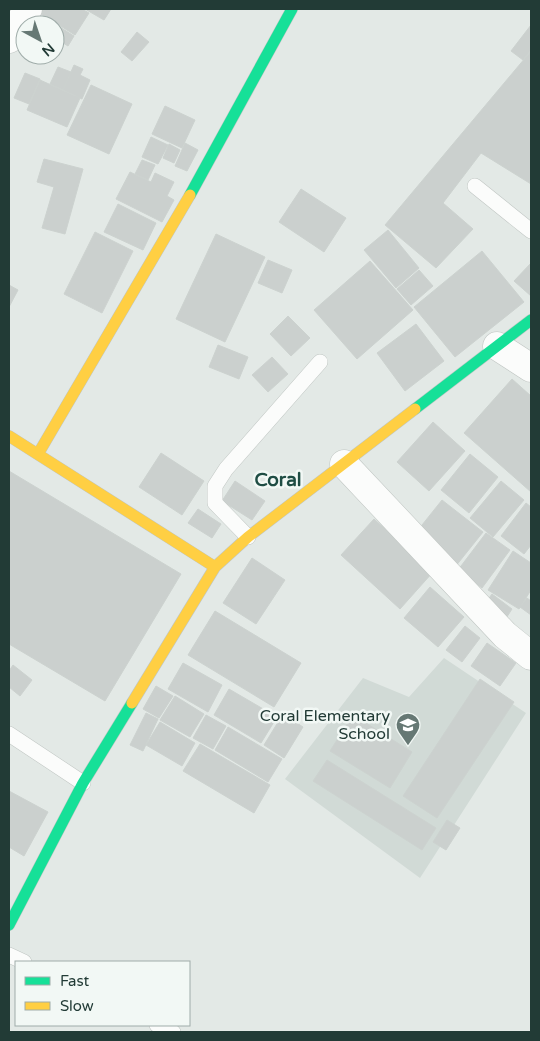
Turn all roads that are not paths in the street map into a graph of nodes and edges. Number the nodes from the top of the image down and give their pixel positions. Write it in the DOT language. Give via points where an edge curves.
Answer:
graph roads {
  1 [pos="28,9"];
  2 [pos="292,9"];
  3 [pos="9,39"];
  4 [pos="475,186"];
  5 [pos="531,231"];
  6 [pos="531,320"];
  7 [pos="497,346"];
  8 [pos="320,362"];
  9 [pos="531,368"];
  10 [pos="9,436"];
  11 [pos="38,454"];
  12 [pos="344,464"];
  13 [pos="248,537"];
  14 [pos="215,567"];
  15 [pos="531,656"];
  16 [pos="9,734"];
  17 [pos="83,783"];
  18 [pos="9,925"];
  19 [pos="9,955"];
  20 [pos="22,961"];
  21 [pos="159,1026"];
  22 [pos="173,1032"];
  1 -- 3 [label="street"];
  2 -- 11 [label="street" via="212,157"];
  4 -- 5 [label="lane"];
  6 -- 7 [label="street"];
  7 -- 9 [label="street"];
  7 -- 12 [label="street"];
  8 -- 13 [label="lane" via="215,486 215,503"];
  10 -- 11 [label="street"];
  11 -- 14 [label="street"];
  12 -- 13 [label="street"];
  12 -- 15 [label="street" via="505,635"];
  13 -- 14 [label="street"];
  14 -- 17 [label="street"];
  16 -- 17 [label="lane"];
  17 -- 18 [label="street"];
  19 -- 20 [label="lane"];
  21 -- 22 [label="lane"];
}
